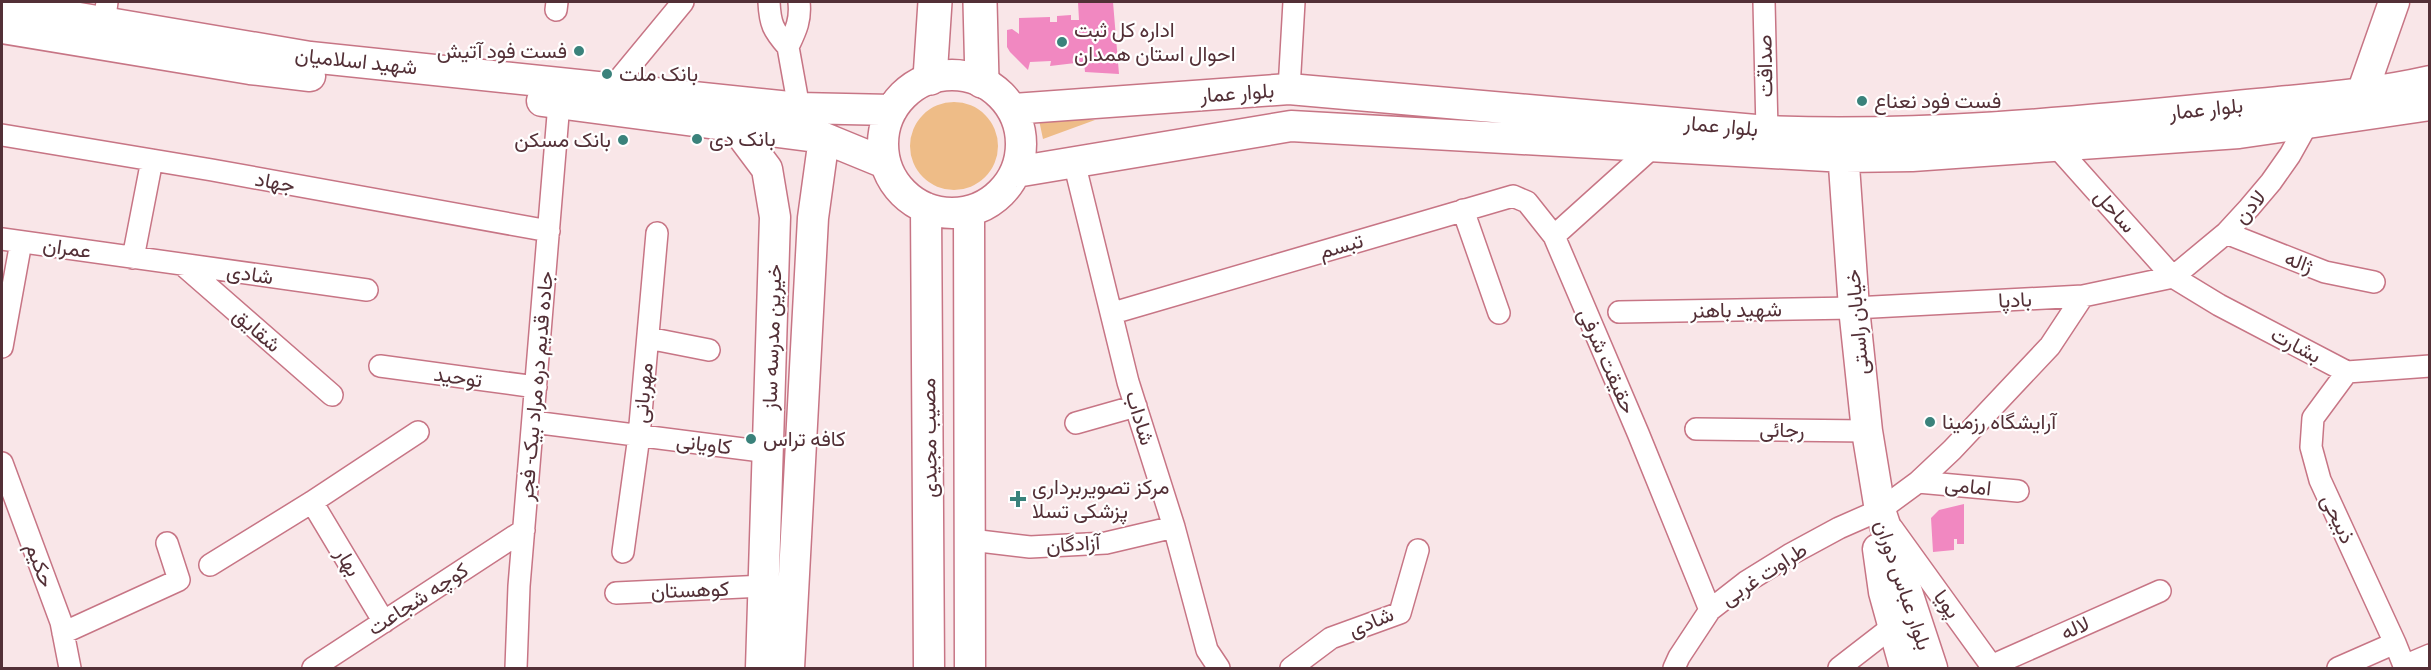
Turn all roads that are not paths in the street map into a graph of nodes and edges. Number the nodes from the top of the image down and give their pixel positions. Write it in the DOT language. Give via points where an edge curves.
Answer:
graph roads {
  1 [pos="683,2"];
  2 [pos="769,2"];
  3 [pos="799,2"];
  4 [pos="934,2"];
  5 [pos="980,2"];
  6 [pos="1294,2"];
  7 [pos="1764,2"];
  8 [pos="2394,2"];
  9 [pos="2,5"];
  10 [pos="106,13"];
  11 [pos="2,28"];
  12 [pos="788,46"];
  13 [pos="930,78"];
  14 [pos="982,81"];
  15 [pos="2430,81"];
  16 [pos="612,88"];
  17 [pos="1289,89"];
  18 [pos="560,103"];
  19 [pos="2365,103"];
  20 [pos="2430,105"];
  21 [pos="799,108"];
  22 [pos="1012,109"];
  23 [pos="892,110"];
  24 [pos="2309,122"];
  25 [pos="734,125"];
  26 [pos="1767,131"];
  27 [pos="2,135"];
  28 [pos="824,138"];
  29 [pos="1654,146"];
  30 [pos="1843,146"];
  31 [pos="2056,146"];
  32 [pos="152,160"];
  33 [pos="1074,162"];
  34 [pos="885,163"];
  35 [pos="1016,172"];
  36 [pos="926,208"];
  37 [pos="1463,210"];
  38 [pos="969,212"];
  39 [pos="775,216"];
  40 [pos="813,218"];
  41 [pos="549,231"];
  42 [pos="657,233"];
  43 [pos="2226,233"];
  44 [pos="1554,236"];
  45 [pos="11,240"];
  46 [pos="133,258"];
  47 [pos="182,264"];
  48 [pos="2173,276"];
  49 [pos="2374,282"];
  50 [pos="367,291"];
  51 [pos="2083,296"];
  52 [pos="1854,308"];
  53 [pos="1619,312"];
  54 [pos="1113,313"];
  55 [pos="1499,313"];
  56 [pos="648,338"];
  57 [pos="2,347"];
  58 [pos="708,350"];
  59 [pos="380,366"];
  60 [pos="2430,366"];
  61 [pos="2347,372"];
  62 [pos="536,387"];
  63 [pos="332,395"];
  64 [pos="1136,406"];
  65 [pos="533,422"];
  66 [pos="1076,423"];
  67 [pos="1696,429"];
  68 [pos="1867,431"];
  69 [pos="418,432"];
  70 [pos="639,436"];
  71 [pos="768,452"];
  72 [pos="2,463"];
  73 [pos="1918,482"];
  74 [pos="2018,491"];
  75 [pos="312,502"];
  76 [pos="1880,510"];
  77 [pos="1174,527"];
  78 [pos="524,530"];
  79 [pos="971,540"];
  80 [pos="167,543"];
  81 [pos="1418,550"];
  82 [pos="623,552"];
  83 [pos="210,565"];
  84 [pos="765,586"];
  85 [pos="2160,591"];
  86 [pos="616,593"];
  87 [pos="1710,610"];
  88 [pos="384,622"];
  89 [pos="1892,627"];
  90 [pos="63,633"];
  91 [pos="2396,643"];
  92 [pos="2430,655"];
  93 [pos="1992,667"];
  94 [pos="2405,667"];
  95 [pos="70,669"];
  96 [pos="313,669"];
  97 [pos="516,669"];
  98 [pos="761,669"];
  99 [pos="789,669"];
  100 [pos="929,669"];
  101 [pos="970,669"];
  102 [pos="1219,669"];
  103 [pos="1291,669"];
  104 [pos="1674,669"];
  105 [pos="1839,669"];
  106 [pos="1905,669"];
  107 [pos="1932,669"];
  108 [pos="2338,669"];
  1 -- 16 [label="street"];
  2 -- 12 [label="street" via="770,22"];
  3 -- 12 [label="street" via="798,27"];
  4 -- 13 [label="main road"];
  5 -- 14 [label="main road"];
  6 -- 17 [label="street"];
  7 -- 26 [label="street, صداقت"];
  8 -- 19 [label="main road"];
  9 -- 10 [label="main road, شهید اسلامیان"];
  10 -- 16 [label="main road, شهید اسلامیان" via="310,57"];
  11 -- 18 [label="main road, شهید اسلامیان" via="250,69"];
  12 -- 21 [label="street"];
  13 -- 14 [label="main road" via="948,75"];
  13 -- 23 [label="main road" via="902,96"];
  14 -- 22 [label="main road"];
  15 -- 19 [label="main road, بلوار عمار"];
  16 -- 21 [label="main road, شهید اسلامیان"];
  17 -- 22 [label="main road, بلوار عمار"];
  17 -- 26 [label="main road, بلوار عمار"];
  18 -- 25 [label="main road, شهید اسلامیان"];
  18 -- 41 [label="street, جاده قدیم دره مراد بیک- فجر"];
  19 -- 20 [label="main road, بلوار عمار"];
  19 -- 24 [label="main road, بلوار عمار"];
  19 -- 30 [label="main road, بلوار عمار" via="2101,120"];
  21 -- 23 [label="main road, شهید اسلامیان"];
  22 -- 35 [label="main road" via="1021,129 1022,151"];
  23 -- 34 [label="main road" via="884,136"];
  24 -- 31 [label="main road, بلوار عمار" via="2239,133"];
  24 -- 43 [label="street, لادن" via="2271,182"];
  25 -- 28 [label="main road, شهید اسلامیان"];
  25 -- 39 [label="main road, خیرین مدرسه ساز" via="767,169"];
  26 -- 30 [label="main road, بلوار عمار"];
  27 -- 32 [label="street, جهاد"];
  28 -- 34 [label="main road, شهید اسلامیان"];
  28 -- 40 [label="main road, خیرین مدرسه ساز"];
  29 -- 30 [label="main road, بلوار عمار"];
  29 -- 33 [label="main road, بلوار عمار" via="1291,126"];
  29 -- 44 [label="street"];
  30 -- 31 [label="main road, بلوار عمار" via="1912,156"];
  30 -- 52 [label="main road, خیابان راستی"];
  31 -- 48 [label="street, ساحل"];
  32 -- 41 [label="street, جهاد"];
  32 -- 46 [label="street"];
  33 -- 35 [label="main road, بلوار عمار"];
  33 -- 54 [label="street, شاداب"];
  34 -- 36 [label="main road" via="908,198"];
  35 -- 38 [label="main road" via="997,197"];
  36 -- 38 [label="main road" via="948,214"];
  36 -- 100 [label="main road, مصیب مجیدی"];
  37 -- 44 [label="street, تبسم" via="1513,196 1527,202"];
  37 -- 54 [label="street, تبسم"];
  37 -- 55 [label="street"];
  38 -- 79 [label="main road, مصیب مجیدی"];
  39 -- 40 [label="main road"];
  39 -- 71 [label="main road, خیرین مدرسه ساز"];
  40 -- 99 [label="main road, خیرین مدرسه ساز"];
  41 -- 62 [label="street, جاده قدیم دره مراد بیک- فجر"];
  42 -- 56 [label="street, مهربانی"];
  43 -- 48 [label="street, لادن"];
  43 -- 49 [label="street, ژاله" via="2325,272"];
  44 -- 87 [label="street, حقیقت شرفی"];
  45 -- 46 [label="street, عمران"];
  45 -- 57 [label="street"];
  46 -- 47 [label="street, شادی"];
  47 -- 50 [label="street, شادی"];
  47 -- 63 [label="street, شقایق"];
  48 -- 51 [label="street, بادپا"];
  48 -- 61 [label="street, بشارت" via="2219,305"];
  51 -- 52 [label="street, بادپا"];
  51 -- 73 [label="street, طراوت غربی" via="2050,346"];
  52 -- 53 [label="street, شهید باهنر"];
  52 -- 68 [label="main road, خیابان راستی"];
  54 -- 64 [label="street, شاداب"];
  56 -- 58 [label="street"];
  56 -- 70 [label="street, مهربانی"];
  59 -- 62 [label="street, توحید"];
  60 -- 61 [label="street, بشارت"];
  61 -- 91 [label="street, ذبیحی" via="2313,418 2311,447 2320,480"];
  62 -- 65 [label="street, جاده قدیم دره مراد بیک- فجر"];
  64 -- 66 [label="street"];
  64 -- 77 [label="street, شاداب"];
  65 -- 70 [label="street, کاویانی"];
  65 -- 78 [label="street, جاده قدیم دره مراد بیک- فجر"];
  67 -- 68 [label="street, رجائی"];
  68 -- 76 [label="main road, خیابان راستی"];
  69 -- 75 [label="street"];
  70 -- 71 [label="street, کاویانی"];
  70 -- 82 [label="street, مهربانی"];
  71 -- 84 [label="main road, خیرین مدرسه ساز"];
  72 -- 90 [label="street, حکیم"];
  73 -- 74 [label="street, امامی"];
  73 -- 76 [label="street, طراوت غربی"];
  75 -- 83 [label="street"];
  75 -- 88 [label="street, بهار"];
  76 -- 87 [label="street, طراوت غربی" via="1791,554"];
  76 -- 89 [label="main road, بلوار عباس دوران" via="1879,565"];
  76 -- 93 [label="street, پویا"];
  76 -- 107 [label="main road, بلوار عباس دوران"];
  77 -- 79 [label="street, آزادگان" via="1095,543 1030,548"];
  77 -- 102 [label="street, شاداب" via="1208,650"];
  78 -- 88 [label="street, کوچه شجاعت"];
  78 -- 97 [label="street, جاده قدیم دره مراد بیک- فجر"];
  79 -- 101 [label="main road, مصیب مجیدی"];
  80 -- 90 [label="street" via="179,580"];
  81 -- 103 [label="street, شادی" via="1400,613 1331,638"];
  84 -- 86 [label="street, کوهستان"];
  84 -- 98 [label="main road, خیرین مدرسه ساز"];
  85 -- 93 [label="street, لاله"];
  87 -- 104 [label="street, طراوت غربی"];
  88 -- 96 [label="street, کوچه شجاعت"];
  89 -- 105 [label="street"];
  89 -- 106 [label="main road, بلوار عباس دوران"];
  90 -- 95 [label="street, حکیم"];
  91 -- 94 [label="street, ذبیحی"];
  91 -- 108 [label="street"];
  92 -- 94 [label="street"];
}
